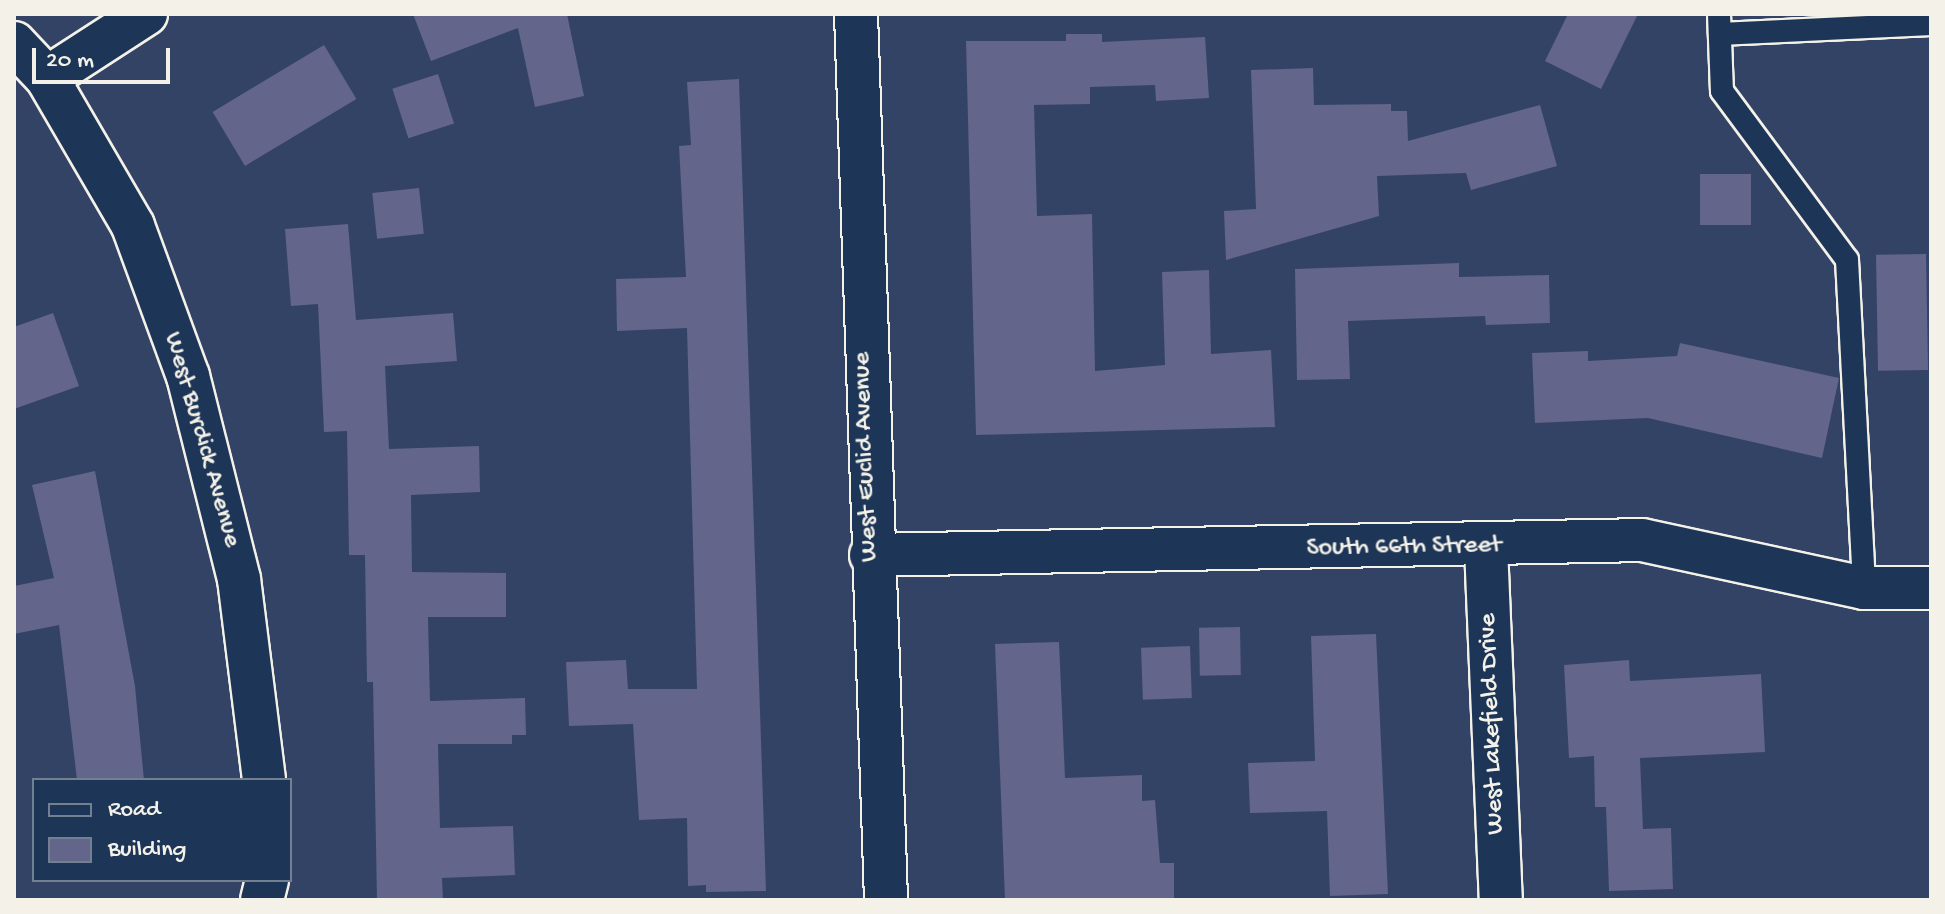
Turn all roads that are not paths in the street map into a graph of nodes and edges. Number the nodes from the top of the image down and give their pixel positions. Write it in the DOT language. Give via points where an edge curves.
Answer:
graph roads {
  1 [pos="146,14"];
  2 [pos="856,14"];
  3 [pos="1720,24"];
  4 [pos="1931,24"];
  5 [pos="14,43"];
  6 [pos="47,78"];
  7 [pos="1486,547"];
  8 [pos="871,555"];
  9 [pos="1864,588"];
  10 [pos="1931,588"];
  11 [pos="264,778"];
  12 [pos="886,900"];
  13 [pos="1501,900"];
  1 -- 6 [label="street"];
  2 -- 8 [label="street, West Euclid Avenue"];
  3 -- 4 [label="lane"];
  3 -- 9 [label="lane" via="1722,91 1847,260"];
  5 -- 6 [label="street, West Burdick Avenue"];
  6 -- 11 [label="street, West Burdick Avenue" via="133,226 188,376 239,579"];
  7 -- 8 [label="street, South 66th Street"];
  7 -- 9 [label="street, South 66th Street" via="1642,540"];
  7 -- 13 [label="street, West Lakefield Drive"];
  8 -- 12 [label="street, West Euclid Avenue"];
  9 -- 10 [label="street, South 66th Street"];
}
